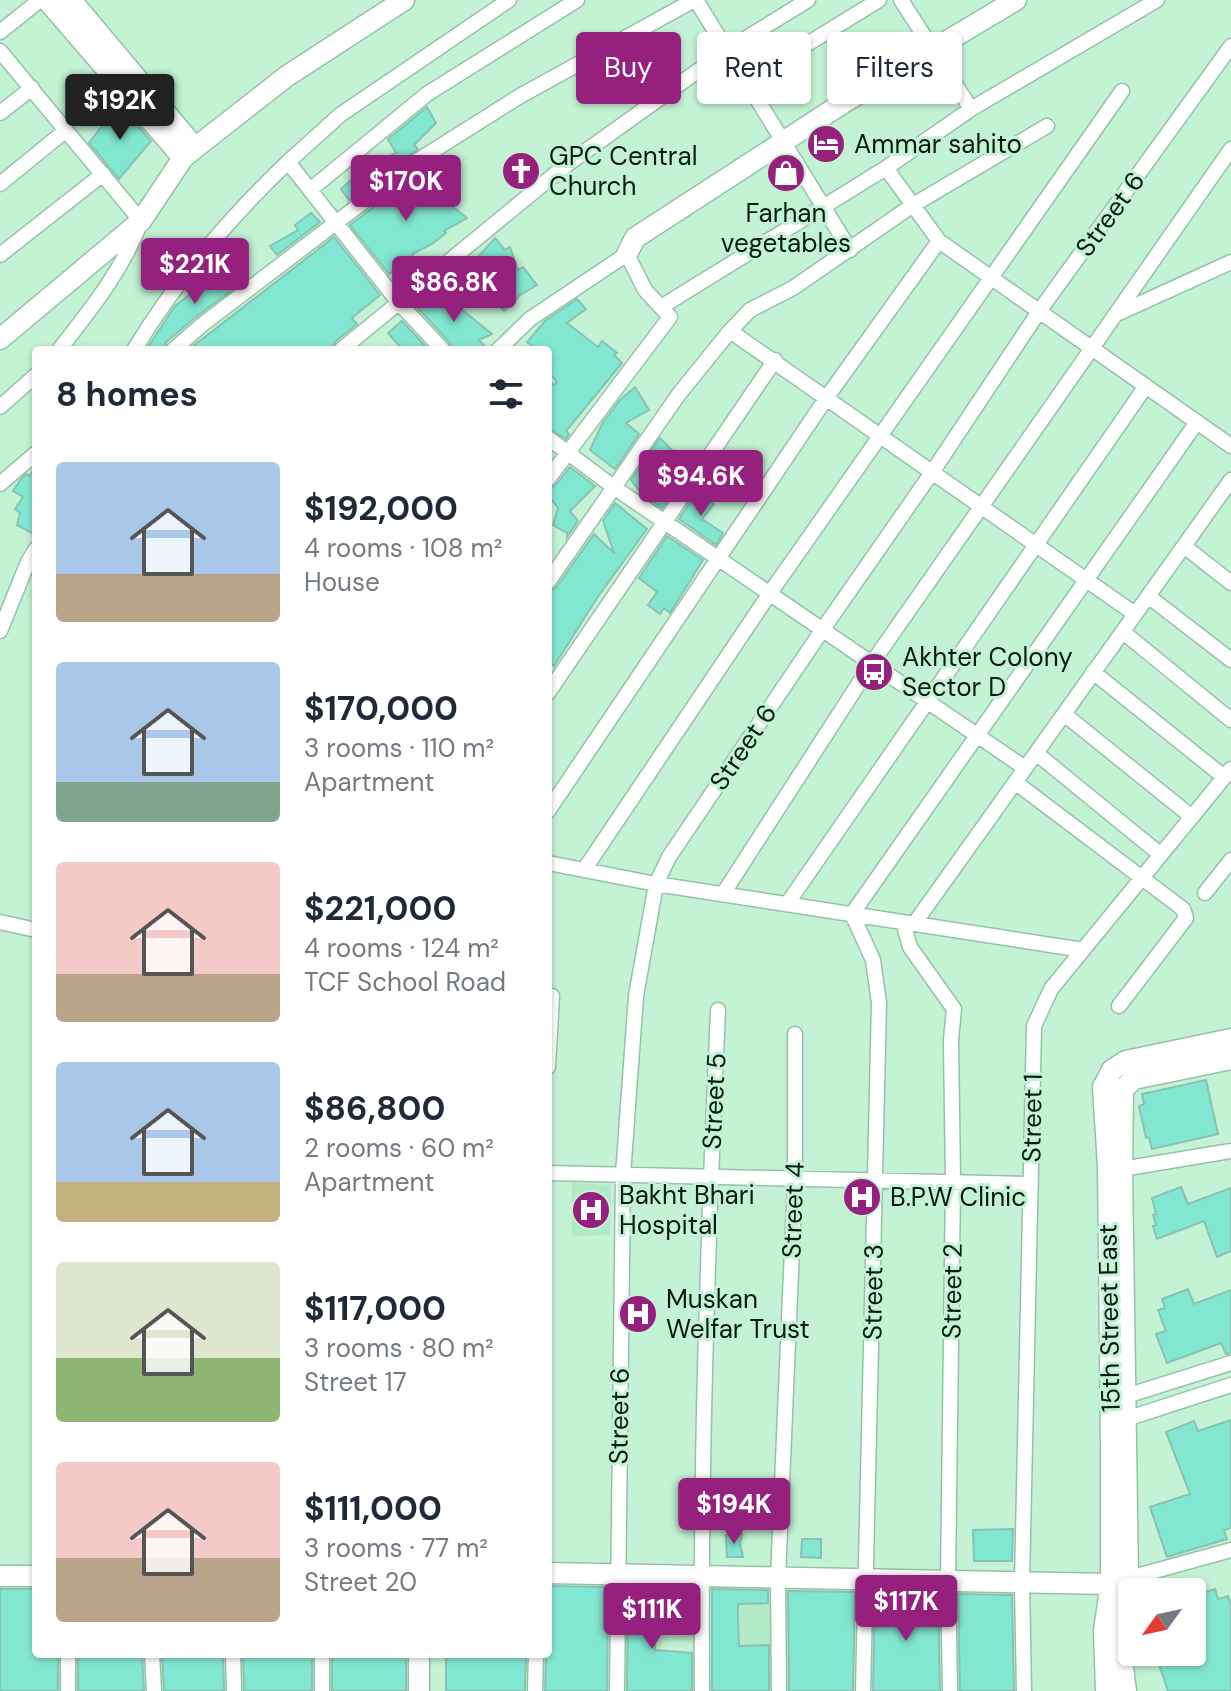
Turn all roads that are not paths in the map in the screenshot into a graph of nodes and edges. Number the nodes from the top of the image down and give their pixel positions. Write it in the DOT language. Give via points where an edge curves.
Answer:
graph roads {
  1 [pos="40,0"];
  2 [pos="47,0"];
  3 [pos="71,0"];
  4 [pos="404,0"];
  5 [pos="509,0"];
  6 [pos="577,0"];
  7 [pos="695,0"];
  8 [pos="808,0"];
  9 [pos="879,0"];
  10 [pos="901,0"];
  11 [pos="1016,0"];
  12 [pos="1157,0"];
  13 [pos="0,32"];
  14 [pos="715,32"];
  15 [pos="756,32"];
  16 [pos="922,32"];
  17 [pos="962,32"];
  18 [pos="811,42"];
  19 [pos="1231,46"];
  20 [pos="0,51"];
  21 [pos="697,71"];
  22 [pos="32,88"];
  23 [pos="1122,91"];
  24 [pos="962,95"];
  25 [pos="762,104"];
  26 [pos="844,104"];
  27 [pos="971,109"];
  28 [pos="0,113"];
  29 [pos="1047,126"];
  30 [pos="65,131"];
  31 [pos="785,140"];
  32 [pos="1231,149"];
  33 [pos="189,153"];
  34 [pos="288,162"];
  35 [pos="886,168"];
  36 [pos="103,174"];
  37 [pos="0,184"];
  38 [pos="310,190"];
  39 [pos="913,205"];
  40 [pos="824,206"];
  41 [pos="141,221"];
  42 [pos="337,224"];
  43 [pos="939,241"];
  44 [pos="850,250"];
  45 [pos="627,254"];
  46 [pos="0,255"];
  47 [pos="1231,262"];
  48 [pos="991,276"];
  49 [pos="399,303"];
  50 [pos="661,307"];
  51 [pos="1040,310"];
  52 [pos="1117,314"];
  53 [pos="730,331"];
  54 [pos="0,339"];
  55 [pos="438,345"];
  56 [pos="62,346"];
  57 [pos="136,346"];
  58 [pos="178,346"];
  59 [pos="346,346"];
  60 [pos="502,346"];
  61 [pos="1094,348"];
  62 [pos="775,360"];
  63 [pos="32,379"];
  64 [pos="1146,386"];
  65 [pos="827,397"];
  66 [pos="0,407"];
  67 [pos="1197,422"];
  68 [pos="880,434"];
  69 [pos="552,441"];
  70 [pos="1231,446"];
  71 [pos="568,452"];
  72 [pos="32,456"];
  73 [pos="933,471"];
  74 [pos="552,474"];
  75 [pos="1231,480"];
  76 [pos="0,484"];
  77 [pos="615,488"];
  78 [pos="981,504"];
  79 [pos="665,521"];
  80 [pos="1036,544"];
  81 [pos="1184,546"];
  82 [pos="32,556"];
  83 [pos="718,558"];
  84 [pos="552,576"];
  85 [pos="1087,579"];
  86 [pos="1231,583"];
  87 [pos="770,593"];
  88 [pos="1148,596"];
  89 [pos="1135,614"];
  90 [pos="823,629"];
  91 [pos="0,631"];
  92 [pos="1123,632"];
  93 [pos="1231,660"];
  94 [pos="872,663"];
  95 [pos="1093,672"];
  96 [pos="552,687"];
  97 [pos="928,701"];
  98 [pos="1064,714"];
  99 [pos="1231,720"];
  100 [pos="978,735"];
  101 [pos="1036,753"];
  102 [pos="1025,768"];
  103 [pos="1228,773"];
  104 [pos="1015,782"];
  105 [pos="552,805"];
  106 [pos="1192,817"];
  107 [pos="1161,855"];
  108 [pos="1231,860"];
  109 [pos="552,864"];
  110 [pos="584,870"];
  111 [pos="1142,878"];
  112 [pos="656,884"];
  113 [pos="1205,893"];
  114 [pos="723,894"];
  115 [pos="787,904"];
  116 [pos="852,914"];
  117 [pos="0,922"];
  118 [pos="909,923"];
  119 [pos="32,929"];
  120 [pos="1083,950"];
  121 [pos="1119,1006"];
  122 [pos="718,1010"];
  123 [pos="795,1034"];
  124 [pos="1231,1039"];
  125 [pos="1231,1059"];
  126 [pos="1231,1151"];
  127 [pos="1122,1169"];
  128 [pos="552,1173"];
  129 [pos="623,1175"];
  130 [pos="710,1177"];
  131 [pos="795,1179"];
  132 [pos="875,1180"];
  133 [pos="953,1182"];
  134 [pos="1031,1184"];
  135 [pos="1231,1363"];
  136 [pos="1231,1385"];
  137 [pos="1126,1396"];
  138 [pos="1126,1419"];
  139 [pos="1231,1550"];
  140 [pos="552,1573"];
  141 [pos="616,1574"];
  142 [pos="0,1576"];
  143 [pos="32,1576"];
  144 [pos="701,1576"];
  145 [pos="778,1577"];
  146 [pos="1119,1578"];
  147 [pos="1119,1578"];
  148 [pos="1130,1578"];
  149 [pos="867,1580"];
  150 [pos="948,1580"];
  151 [pos="1118,1581"];
  152 [pos="1022,1582"];
  153 [pos="1118,1584"];
  154 [pos="68,1658"];
  155 [pos="152,1658"];
  156 [pos="233,1658"];
  157 [pos="322,1658"];
  158 [pos="419,1658"];
  159 [pos="536,1658"];
  160 [pos="1123,1666"];
  161 [pos="68,1691"];
  162 [pos="154,1691"];
  163 [pos="234,1691"];
  164 [pos="322,1691"];
  165 [pos="419,1691"];
  166 [pos="535,1691"];
  167 [pos="617,1691"];
  168 [pos="702,1691"];
  169 [pos="779,1691"];
  170 [pos="863,1691"];
  171 [pos="950,1691"];
  172 [pos="1024,1691"];
  173 [pos="1106,1691"];
  174 [pos="1126,1691"];
  1 -- 13 [label="street"];
  2 -- 33 [label="street"];
  3 -- 33 [label="street"];
  4 -- 33 [label="street" via="287,76"];
  5 -- 34 [label="street" via="340,115"];
  6 -- 38 [label="street" via="427,94"];
  7 -- 14 [label="street"];
  7 -- 42 [label="street" via="456,136"];
  8 -- 15 [label="street"];
  9 -- 18 [label="street"];
  10 -- 16 [label="street"];
  11 -- 17 [label="street"];
  12 -- 27 [label="street"];
  19 -- 51 [label="street, Street 6"];
  20 -- 22 [label="street"];
  21 -- 49 [label="street" via="565,166"];
  22 -- 28 [label="street"];
  22 -- 30 [label="street"];
  23 -- 48 [label="street"];
  24 -- 27 [label="street"];
  25 -- 31 [label="street"];
  26 -- 31 [label="street"];
  27 -- 35 [label="street"];
  29 -- 39 [label="street"];
  30 -- 36 [label="street"];
  30 -- 37 [label="street"];
  31 -- 40 [label="street"];
  31 -- 45 [label="street" via="635,238"];
  32 -- 52 [label="street"];
  33 -- 41 [label="street"];
  34 -- 38 [label="street"];
  34 -- 57 [label="street" via="207,244"];
  35 -- 39 [label="street"];
  35 -- 40 [label="street"];
  36 -- 41 [label="street"];
  36 -- 46 [label="street"];
  38 -- 42 [label="street"];
  39 -- 43 [label="street"];
  39 -- 44 [label="street"];
  40 -- 44 [label="street"];
  40 -- 50 [label="street"];
  41 -- 54 [label="street"];
  41 -- 56 [label="street" via="115,274"];
  42 -- 49 [label="street"];
  42 -- 58 [label="street"];
  43 -- 48 [label="street"];
  43 -- 65 [label="street"];
  44 -- 53 [label="street" via="750,310"];
  45 -- 50 [label="street" via="645,290"];
  45 -- 60 [label="street" via="530,319"];
  47 -- 52 [label="street"];
  48 -- 51 [label="street"];
  48 -- 68 [label="street"];
  49 -- 55 [label="street"];
  49 -- 59 [label="street"];
  50 -- 71 [label="street" via="670,317"];
  51 -- 61 [label="street"];
  51 -- 73 [label="street, Street 6"];
  52 -- 61 [label="street"];
  53 -- 62 [label="street"];
  53 -- 77 [label="street"];
  61 -- 64 [label="street"];
  61 -- 78 [label="street"];
  62 -- 65 [label="street"];
  62 -- 79 [label="street"];
  63 -- 66 [label="street"];
  64 -- 67 [label="street"];
  64 -- 80 [label="street"];
  65 -- 68 [label="street"];
  65 -- 83 [label="street"];
  67 -- 70 [label="street"];
  67 -- 85 [label="street"];
  68 -- 73 [label="street"];
  68 -- 87 [label="street"];
  69 -- 71 [label="street"];
  71 -- 74 [label="street"];
  71 -- 77 [label="street"];
  72 -- 76 [label="street"];
  73 -- 78 [label="street"];
  73 -- 90 [label="street, Street 6"];
  75 -- 81 [label="street"];
  77 -- 79 [label="street"];
  77 -- 84 [label="street"];
  78 -- 80 [label="street"];
  78 -- 94 [label="street"];
  79 -- 83 [label="street"];
  79 -- 96 [label="street"];
  80 -- 85 [label="street"];
  80 -- 97 [label="street"];
  81 -- 86 [label="street"];
  81 -- 88 [label="street"];
  82 -- 91 [label="street"];
  83 -- 87 [label="street"];
  83 -- 105 [label="street"];
  85 -- 89 [label="street"];
  85 -- 100 [label="street"];
  87 -- 90 [label="street"];
  87 -- 110 [label="street"];
  88 -- 89 [label="street"];
  88 -- 93 [label="street"];
  89 -- 92 [label="street"];
  90 -- 94 [label="street"];
  90 -- 112 [label="street, Street 6"];
  92 -- 95 [label="street"];
  92 -- 99 [label="street"];
  94 -- 97 [label="street"];
  94 -- 114 [label="street"];
  95 -- 98 [label="street"];
  95 -- 103 [label="street"];
  97 -- 100 [label="street"];
  97 -- 115 [label="street"];
  98 -- 101 [label="street"];
  98 -- 106 [label="street"];
  100 -- 102 [label="street"];
  100 -- 116 [label="street"];
  101 -- 102 [label="street"];
  101 -- 107 [label="street"];
  102 -- 104 [label="street"];
  103 -- 106 [label="street, Street 1"];
  104 -- 111 [label="street"];
  104 -- 118 [label="street"];
  106 -- 107 [label="street, Street 1"];
  107 -- 111 [label="street, Street 1"];
  108 -- 113 [label="street"];
  109 -- 110 [label="street"];
  110 -- 112 [label="street"];
  111 -- 120 [label="street, Street 1"];
  111 -- 121 [label="street" via="1183,909 1186,918"];
  112 -- 114 [label="street"];
  112 -- 129 [label="street, Street 6" via="636,996"];
  114 -- 115 [label="street"];
  115 -- 116 [label="street"];
  116 -- 118 [label="street"];
  116 -- 132 [label="street, Street 3" via="873,960 879,1003"];
  117 -- 119 [label="street"];
  118 -- 120 [label="street"];
  118 -- 133 [label="street, Street 2" via="910,947 954,1009"];
  120 -- 134 [label="street, Street 1" via="1051,989 1034,1026"];
  122 -- 130 [label="street, Street 5"];
  123 -- 131 [label="street, Street 4"];
  124 -- 146 [label="street, 15th Street East" via="1126,1061 1112,1070 1103,1087"];
  125 -- 127 [label="street, 15th Street East" via="1127,1084 1122,1095"];
  126 -- 127 [label="street"];
  127 -- 137 [label="street, 15th Street East"];
  128 -- 129 [label="street"];
  129 -- 130 [label="street"];
  129 -- 141 [label="street, Street 6"];
  130 -- 131 [label="street"];
  130 -- 144 [label="street, Street 5"];
  131 -- 132 [label="street"];
  131 -- 145 [label="street, Street 4"];
  132 -- 133 [label="street"];
  132 -- 149 [label="street, Street 3"];
  133 -- 134 [label="street"];
  133 -- 150 [label="street, Street 2"];
  134 -- 152 [label="street, Street 1"];
  135 -- 137 [label="street"];
  136 -- 138 [label="street"];
  137 -- 138 [label="street, 15th Street East"];
  138 -- 147 [label="street, 15th Street East"];
  139 -- 148 [label="street"];
  140 -- 141 [label="street"];
  141 -- 144 [label="street"];
  141 -- 167 [label="street, Street 6"];
  142 -- 143 [label="street"];
  144 -- 145 [label="street"];
  144 -- 168 [label="street, Street 5"];
  145 -- 149 [label="street"];
  145 -- 169 [label="street, Street 4"];
  149 -- 150 [label="street"];
  149 -- 170 [label="street, Street 3"];
  150 -- 152 [label="street"];
  150 -- 171 [label="street, Street 2"];
  151 -- 152 [label="street"];
  152 -- 172 [label="street, Street 1"];
  153 -- 173 [label="street, 15th Street East" via="1104,1630"];
  154 -- 161 [label="street"];
  155 -- 162 [label="street"];
  156 -- 163 [label="street"];
  157 -- 164 [label="street"];
  158 -- 165 [label="street"];
  159 -- 166 [label="street"];
  160 -- 174 [label="street, 15th Street East"];
}
